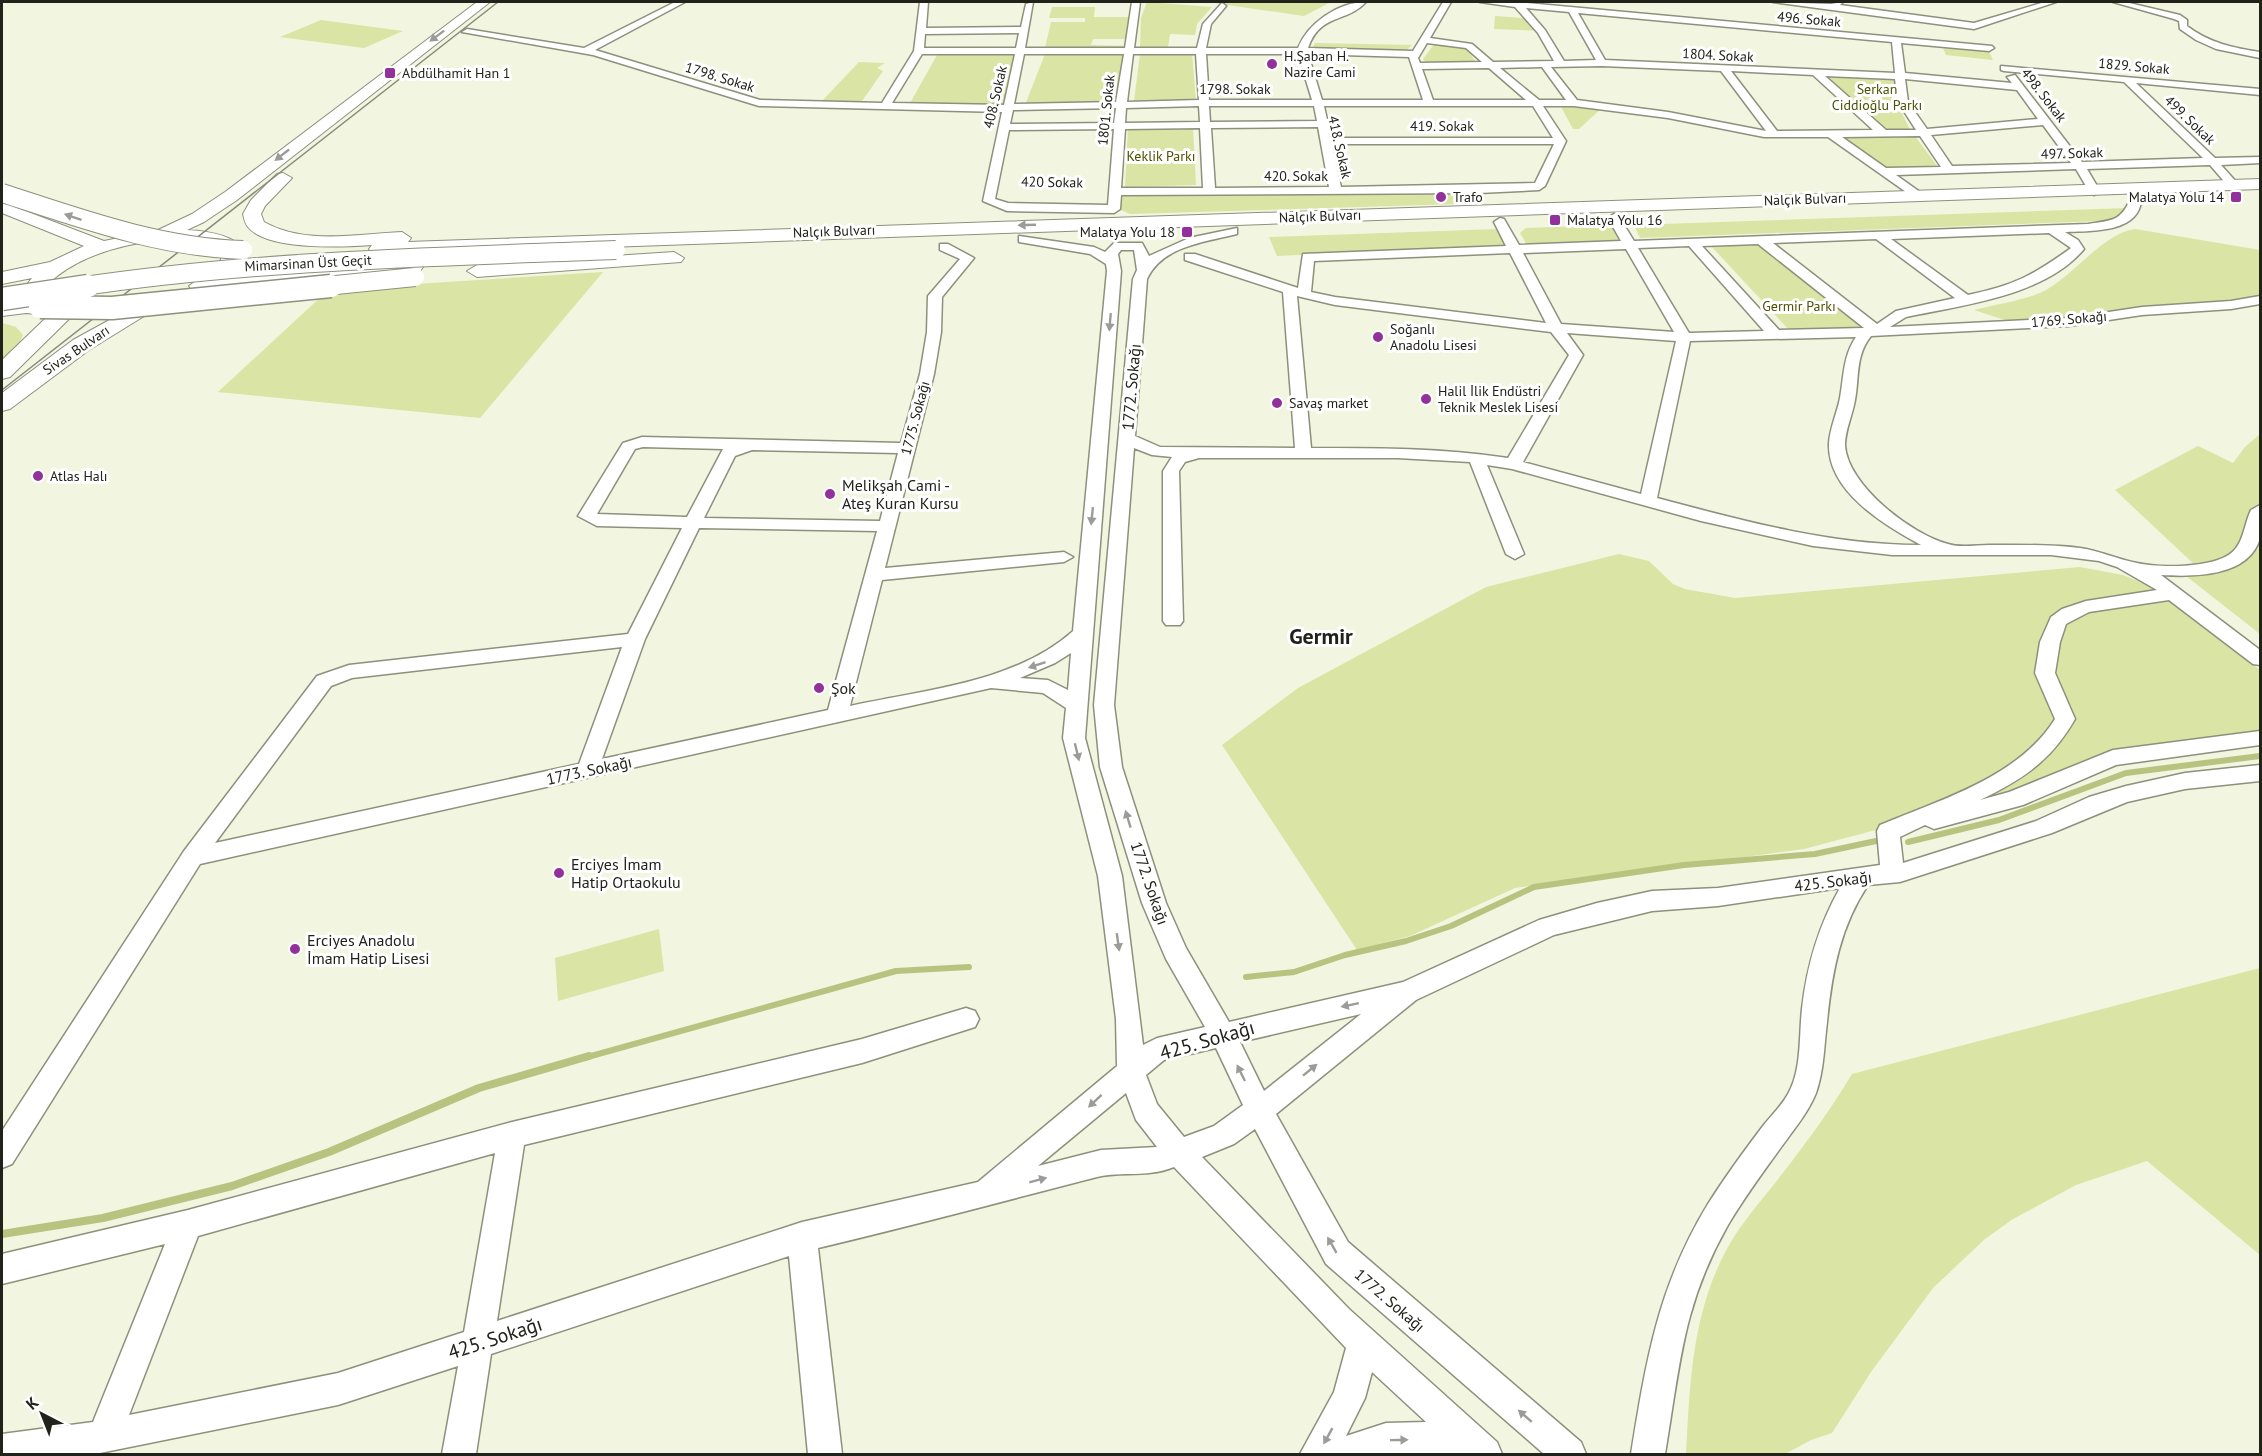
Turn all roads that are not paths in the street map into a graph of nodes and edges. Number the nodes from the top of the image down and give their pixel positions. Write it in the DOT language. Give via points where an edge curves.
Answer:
graph roads {
  1 [pos="484,2"];
  2 [pos="681,2"];
  3 [pos="924,2"];
  4 [pos="1030,2"];
  5 [pos="1136,2"];
  6 [pos="1362,2"];
  7 [pos="1447,2"];
  8 [pos="1484,2"];
  9 [pos="1777,2"];
  10 [pos="2052,2"];
  11 [pos="2117,2"];
  12 [pos="1517,4"];
  13 [pos="1836,4"];
  14 [pos="1222,6"];
  15 [pos="499,8"];
  16 [pos="1572,10"];
  17 [pos="1974,26"];
  18 [pos="1026,30"];
  19 [pos="921,31"];
  20 [pos="467,32"];
  21 [pos="1425,40"];
  22 [pos="1896,40"];
  23 [pos="1021,50"];
  24 [pos="1127,50"];
  25 [pos="586,51"];
  26 [pos="919,51"];
  27 [pos="1201,51"];
  28 [pos="1302,51"];
  29 [pos="1415,54"];
  30 [pos="2260,55"];
  31 [pos="1996,58"];
  32 [pos="1602,63"];
  33 [pos="1562,64"];
  34 [pos="1545,65"];
  35 [pos="1415,66"];
  36 [pos="1493,66"];
  37 [pos="1724,69"];
  38 [pos="1816,73"];
  39 [pos="1902,76"];
  40 [pos="2125,78"];
  41 [pos="2019,87"];
  42 [pos="2221,87"];
  43 [pos="2260,92"];
  44 [pos="2232,101"];
  45 [pos="1318,102"];
  46 [pos="1429,102"];
  47 [pos="1535,102"];
  48 [pos="1205,103"];
  49 [pos="1574,103"];
  50 [pos="1121,105"];
  51 [pos="885,106"];
  52 [pos="1007,108"];
  53 [pos="370,109"];
  54 [pos="2047,122"];
  55 [pos="1206,124"];
  56 [pos="1320,124"];
  57 [pos="1119,126"];
  58 [pos="1003,127"];
  59 [pos="1883,133"];
  60 [pos="1923,133"];
  61 [pos="1774,134"];
  62 [pos="1831,134"];
  63 [pos="1324,141"];
  64 [pos="1561,141"];
  65 [pos="2260,160"];
  66 [pos="2213,162"];
  67 [pos="2081,168"];
  68 [pos="1949,171"];
  69 [pos="1884,172"];
  70 [pos="256,175"];
  71 [pos="2260,184"];
  72 [pos="2233,185"];
  73 [pos="1479,189"];
  74 [pos="1336,190"];
  75 [pos="2094,191"];
  76 [pos="1209,192"];
  77 [pos="2,193"];
  78 [pos="989,195"];
  79 [pos="1916,195"];
  80 [pos="2260,196"];
  81 [pos="2135,201"];
  82 [pos="1113,205"];
  83 [pos="2,207"];
  84 [pos="1497,217"];
  85 [pos="1614,218"];
  86 [pos="2,222"];
  87 [pos="2051,230"];
  88 [pos="1233,231"];
  89 [pos="826,232"];
  90 [pos="73,235"];
  91 [pos="1878,235"];
  92 [pos="151,237"];
  93 [pos="217,239"];
  94 [pos="1023,239"];
  95 [pos="1760,239"];
  96 [pos="313,240"];
  97 [pos="1691,241"];
  98 [pos="1627,243"];
  99 [pos="103,247"];
  100 [pos="945,247"];
  101 [pos="1513,248"];
  102 [pos="379,249"];
  103 [pos="616,250"];
  104 [pos="786,251"];
  105 [pos="75,257"];
  106 [pos="1190,257"];
  107 [pos="1113,264"];
  108 [pos="55,267"];
  109 [pos="1143,269"];
  110 [pos="2,278"];
  111 [pos="199,286"];
  112 [pos="2,290"];
  113 [pos="1297,292"];
  114 [pos="2,299"];
  115 [pos="2260,300"];
  116 [pos="154,301"];
  117 [pos="1966,301"];
  118 [pos="60,309"];
  119 [pos="2,310"];
  120 [pos="2,317"];
  121 [pos="1556,328"];
  122 [pos="1872,332"];
  123 [pos="1775,334"];
  124 [pos="1684,337"];
  125 [pos="24,353"];
  126 [pos="2,372"];
  127 [pos="2,404"];
  128 [pos="1127,439"];
  129 [pos="743,445"];
  130 [pos="908,448"];
  131 [pos="1158,452"];
  132 [pos="1303,452"];
  133 [pos="1198,453"];
  134 [pos="1476,458"];
  135 [pos="1513,464"];
  136 [pos="1124,474"];
  137 [pos="1648,500"];
  138 [pos="2260,510"];
  139 [pos="693,523"];
  140 [pos="887,526"];
  141 [pos="1948,550"];
  142 [pos="1515,554"];
  143 [pos="1064,556"];
  144 [pos="2134,568"];
  145 [pos="874,575"];
  146 [pos="2174,593"];
  147 [pos="1173,621"];
  148 [pos="1082,634"];
  149 [pos="635,639"];
  150 [pos="2260,659"];
  151 [pos="986,684"];
  152 [pos="1077,705"];
  153 [pos="837,716"];
  154 [pos="2260,738"];
  155 [pos="587,771"];
  156 [pos="2260,773"];
  157 [pos="1888,831"];
  158 [pos="192,857"];
  159 [pos="1893,874"];
  160 [pos="1861,876"];
  161 [pos="1407,992"];
  162 [pos="966,1019"];
  163 [pos="1222,1033"];
  164 [pos="1131,1070"];
  165 [pos="1259,1110"];
  166 [pos="512,1135"];
  167 [pos="1178,1152"];
  168 [pos="2,1155"];
  169 [pos="982,1195"];
  170 [pos="188,1224"];
  171 [pos="802,1237"];
  172 [pos="2,1269"];
  173 [pos="478,1343"];
  174 [pos="1363,1343"];
  175 [pos="83,1444"];
  176 [pos="1476,1446"];
  177 [pos="2,1451"];
  178 [pos="459,1455"];
  179 [pos="825,1455"];
  180 [pos="1317,1455"];
  181 [pos="1342,1455"];
  182 [pos="1569,1455"];
  183 [pos="1648,1455"];
  1 -- 70 [label="highway, one-way"];
  2 -- 25 [label="street"];
  3 -- 19 [label="street"];
  4 -- 18 [label="street, 408. Sokak"];
  5 -- 24 [label="street, 1801. Sokak"];
  6 -- 28 [label="street" via="1318,23 1308,34"];
  7 -- 21 [label="street"];
  8 -- 12 [label="street, 496. Sokak"];
  9 -- 13 [label="street"];
  10 -- 17 [label="street"];
  11 -- 30 [label="street" via="2177,16 2183,20 2185,29 2198,37"];
  12 -- 16 [label="street, 496. Sokak"];
  12 -- 33 [label="street" via="1542,32"];
  13 -- 17 [label="street"];
  14 -- 27 [label="street" via="1207,24"];
  15 -- 20 [label="highway"];
  16 -- 22 [label="street, 496. Sokak"];
  16 -- 32 [label="street"];
  17 -- 31 [label="street, 498. Sokak"];
  18 -- 19 [label="street"];
  18 -- 23 [label="street, 408. Sokak"];
  19 -- 26 [label="street"];
  20 -- 25 [label="street, 1798. Sokak"];
  20 -- 53 [label="highway"];
  21 -- 29 [label="street"];
  21 -- 36 [label="street" via="1468,44"];
  22 -- 31 [label="street, 496. Sokak"];
  22 -- 39 [label="street"];
  23 -- 24 [label="street"];
  23 -- 26 [label="street"];
  23 -- 52 [label="street, 408. Sokak"];
  24 -- 27 [label="street"];
  24 -- 50 [label="street, 1801. Sokak"];
  25 -- 51 [label="street, 1798. Sokak" via="754,102"];
  26 -- 51 [label="street"];
  27 -- 28 [label="street"];
  27 -- 48 [label="street"];
  28 -- 29 [label="street"];
  28 -- 45 [label="street, 418. Sokak"];
  29 -- 35 [label="street"];
  31 -- 40 [label="street, 1829. Sokak"];
  31 -- 41 [label="street, 498. Sokak"];
  32 -- 33 [label="street, 1804. Sokak"];
  32 -- 37 [label="street, 1804. Sokak"];
  33 -- 34 [label="street, 1804. Sokak"];
  34 -- 36 [label="street, 1804. Sokak"];
  34 -- 49 [label="street"];
  35 -- 36 [label="street, 1804. Sokak"];
  35 -- 46 [label="street"];
  36 -- 47 [label="street"];
  37 -- 38 [label="street, 1804. Sokak"];
  37 -- 61 [label="street"];
  38 -- 39 [label="street, 1804. Sokak"];
  38 -- 59 [label="street"];
  39 -- 41 [label="street, 1804. Sokak"];
  39 -- 60 [label="street" via="1904,102"];
  40 -- 42 [label="street, 1829. Sokak"];
  40 -- 66 [label="street, 499. Sokak"];
  41 -- 54 [label="street, 498. Sokak"];
  42 -- 43 [label="street, 1829. Sokak"];
  42 -- 44 [label="street"];
  45 -- 46 [label="street, 1798. Sokak"];
  45 -- 48 [label="street, 1798. Sokak"];
  45 -- 56 [label="street, 418. Sokak"];
  46 -- 47 [label="street, 1798. Sokak"];
  47 -- 49 [label="street, 1798. Sokak"];
  47 -- 64 [label="street"];
  48 -- 50 [label="street, 1798. Sokak"];
  48 -- 55 [label="street"];
  49 -- 61 [label="street, 1798. Sokak"];
  50 -- 52 [label="street, 1798. Sokak"];
  50 -- 57 [label="street, 1801. Sokak"];
  51 -- 52 [label="street, 1798. Sokak"];
  52 -- 58 [label="street, 408. Sokak"];
  54 -- 60 [label="street, 1798. Sokak"];
  54 -- 67 [label="street, 498. Sokak"];
  55 -- 56 [label="street"];
  55 -- 57 [label="street"];
  55 -- 76 [label="street"];
  56 -- 63 [label="street, 418. Sokak"];
  57 -- 58 [label="street"];
  57 -- 82 [label="street, 1801. Sokak"];
  58 -- 78 [label="street, 408. Sokak"];
  59 -- 60 [label="street, 1798. Sokak"];
  59 -- 62 [label="street, 1798. Sokak"];
  60 -- 68 [label="street"];
  61 -- 62 [label="street, 1798. Sokak"];
  62 -- 69 [label="street"];
  63 -- 64 [label="street, 419. Sokak"];
  63 -- 74 [label="street, 418. Sokak"];
  64 -- 73 [label="street, 420. Sokak" via="1539,186"];
  65 -- 66 [label="street, 497. Sokak"];
  66 -- 67 [label="street, 497. Sokak"];
  66 -- 72 [label="street, 499. Sokak"];
  67 -- 68 [label="street, 497. Sokak"];
  67 -- 75 [label="street, 498. Sokak"];
  68 -- 69 [label="street, 497. Sokak"];
  69 -- 79 [label="street"];
  70 -- 90 [label="highway" via="150,225 109,234"];
  70 -- 92 [label="highway" via="198,218"];
  71 -- 72 [label="highway, Nalçık Bulvarı"];
  72 -- 75 [label="highway, Nalçık Bulvarı"];
  73 -- 74 [label="street, 420. Sokak"];
  73 -- 84 [label="street"];
  74 -- 76 [label="street, 420. Sokak"];
  75 -- 79 [label="highway, Nalçık Bulvarı"];
  76 -- 82 [label="street, 420. Sokak"];
  102 -- 77 [label="highway, one-way, bridge" via="193,248 118,233"];
  78 -- 82 [label="street, 420. Sokak" via="991,204 1002,207"];
  79 -- 84 [label="highway, Nalçık Bulvarı"];
  80 -- 81 [label="highway, Nalçık Bulvarı"];
  81 -- 85 [label="highway, Nalçık Bulvarı"];
  81 -- 87 [label="street" via="2134,212 2122,220"];
  82 -- 84 [label="highway, Nalçık Bulvarı"];
  82 -- 89 [label="highway, Nalçık Bulvarı, one-way"];
  83 -- 90 [label="highway"];
  84 -- 85 [label="highway, Nalçık Bulvarı"];
  84 -- 88 [label="highway, Nalçık Bulvarı"];
  84 -- 101 [label="street"];
  85 -- 98 [label="street"];
  86 -- 105 [label="highway" via="51,242"];
  87 -- 91 [label="street"];
  87 -- 117 [label="street" via="2074,243 2077,251 2022,286"];
  88 -- 94 [label="highway, Nalçık Bulvarı"];
  88 -- 109 [label="street" via="1180,245 1155,257"];
  89 -- 96 [label="highway" via="648,231"];
  89 -- 102 [label="highway, Nalçık Bulvarı"];
  90 -- 99 [label="highway"];
  91 -- 95 [label="street"];
  91 -- 117 [label="street"];
  92 -- 93 [label="highway"];
  92 -- 99 [label="highway"];
  93 -- 96 [label="highway"];
  93 -- 96 [label="highway" via="232,218 287,175 257,204 253,222 275,234"];
  93 -- 111 [label="highway" via="233,249 234,257 228,266"];
  94 -- 100 [label="highway"];
  94 -- 103 [label="highway, Nalçık Bulvarı"];
  94 -- 107 [label="street" via="1094,250"];
  95 -- 97 [label="street"];
  95 -- 122 [label="street"];
  97 -- 98 [label="street"];
  97 -- 123 [label="street"];
  98 -- 101 [label="street"];
  98 -- 124 [label="street"];
  99 -- 105 [label="highway"];
  100 -- 104 [label="highway"];
  100 -- 130 [label="street, 1775. Sokağı" via="968,258 935,296 931,352"];
  101 -- 113 [label="street" via="1308,257"];
  101 -- 121 [label="street"];
  102 -- 112 [label="highway, Mimarsinan Üst Geçit" via="242,256"];
  103 -- 114 [label="highway, Mimarsinan Üst Geçit, bridge" via="246,266"];
  104 -- 111 [label="highway" via="423,266"];
  104 -- 114 [label="highway, bridge" via="477,272 112,308 55,309"];
  105 -- 108 [label="highway"];
  106 -- 113 [label="street, 1769. Sokağı"];
  107 -- 109 [label="street" via="1111,253 1118,246 1138,246 1143,253"];
  107 -- 148 [label="street, 1772. Sokağı, one-way"];
  108 -- 110 [label="highway"];
  108 -- 118 [label="highway" via="35,283 32,291 40,304"];
  109 -- 128 [label="street, 1772. Sokağı"];
  111 -- 116 [label="highway"];
  113 -- 121 [label="street, 1769. Sokağı" via="1346,303"];
  113 -- 132 [label="street"];
  115 -- 122 [label="street, 1769. Sokağı" via="2069,321"];
  116 -- 118 [label="highway" via="107,310"];
  116 -- 127 [label="highway, Sivas Bulvarı" via="81,345"];
  117 -- 122 [label="street" via="1901,314"];
  118 -- 119 [label="highway"];
  118 -- 125 [label="highway, Sivas Bulvarı"];
  120 -- 125 [label="highway" via="30,326 32,338"];
  121 -- 124 [label="street, 1769. Sokağı"];
  121 -- 135 [label="street" via="1576,355"];
  122 -- 123 [label="street, 1769. Sokağı"];
  122 -- 141 [label="street" via="1850,358 1848,399 1837,444 1839,459 1875,507 1914,534"];
  123 -- 124 [label="street, 1769. Sokağı"];
  124 -- 137 [label="street"];
  125 -- 126 [label="highway, Sivas Bulvarı"];
  128 -- 131 [label="street"];
  128 -- 136 [label="street, 1772. Sokağı"];
  129 -- 130 [label="street"];
  129 -- 139 [label="street" via="728,453"];
  129 -- 139 [label="street" via="633,444 624,449 587,513 597,521"];
  130 -- 140 [label="street, 1775. Sokağı"];
  131 -- 133 [label="street"];
  131 -- 136 [label="street" via="1138,461"];
  132 -- 133 [label="street"];
  132 -- 134 [label="street"];
  133 -- 147 [label="street" via="1179,459 1171,471"];
  134 -- 135 [label="street"];
  134 -- 142 [label="street"];
  135 -- 137 [label="street"];
  163 -- 136 [label="street, 1772. Sokağı, one-way" via="1175,951 1154,903 1111,767 1104,705"];
  137 -- 141 [label="street" via="1813,541 1866,548"];
  138 -- 144 [label="street" via="2246,549 2232,560 2183,571"];
  139 -- 140 [label="street"];
  139 -- 149 [label="street"];
  140 -- 145 [label="street, 1775. Sokağı"];
  141 -- 144 [label="street" via="2070,551 2101,556"];
  143 -- 145 [label="street"];
  144 -- 146 [label="street"];
  145 -- 153 [label="street, 1775. Sokağı"];
  146 -- 150 [label="street"];
  146 -- 157 [label="street" via="2086,607 2063,617 2055,627 2045,665 2046,681 2065,719 2056,736 2034,758 2000,780"];
  148 -- 151 [label="street, 1773. Sokağı, one-way" via="1046,662"];
  148 -- 152 [label="street, 1772. Sokağı"];
  149 -- 155 [label="street"];
  149 -- 158 [label="street" via="349,672 330,678 319,685"];
  151 -- 152 [label="street, 1773. Sokağı" via="1048,687"];
  151 -- 153 [label="street, 1773. Sokağı"];
  152 -- 164 [label="street, 1772. Sokağı, one-way" via="1074,738 1110,876 1129,1020"];
  153 -- 155 [label="street, 1773. Sokağı"];
  154 -- 157 [label="street" via="2113,758 2015,799"];
  155 -- 158 [label="street, 1773. Sokağı"];
  156 -- 159 [label="street, 425. Sokağı" via="2185,781 2126,794 2044,827"];
  157 -- 159 [label="street"];
  158 -- 168 [label="street"];
  159 -- 160 [label="street, 425. Sokağı"];
  160 -- 161 [label="street, 425. Sokağı" via="1718,897 1652,901 1597,913 1548,927"];
  160 -- 183 [label="street" via="1835,916 1822,954 1813,1053 1799,1101 1726,1199 1692,1262 1677,1300 1657,1387"];
  161 -- 163 [label="street, 425. Sokağı, one-way"];
  165 -- 161 [label="street, 425. Sokağı, one-way"];
  162 -- 166 [label="street" via="862,1051"];
  163 -- 164 [label="street, 425. Sokağı" via="1157,1050"];
  165 -- 163 [label="street, 1772. Sokağı, one-way"];
  164 -- 167 [label="street, 1772. Sokağı" via="1146,1111"];
  164 -- 169 [label="street, 425. Sokağı, one-way"];
  165 -- 167 [label="street, 425. Sokağı" via="1224,1135"];
  182 -- 165 [label="street, 1772. Sokağı, one-way" via="1336,1253"];
  166 -- 170 [label="street"];
  166 -- 173 [label="street"];
  169 -- 167 [label="street, 425. Sokağı, one-way" via="1101,1163 1155,1161"];
  167 -- 174 [label="street, 1772. Sokağı"];
  169 -- 171 [label="street, 425. Sokağı"];
  170 -- 172 [label="street"];
  170 -- 175 [label="street"];
  171 -- 173 [label="street, 425. Sokağı"];
  171 -- 179 [label="street"];
  173 -- 175 [label="street, 425. Sokağı" via="338,1389"];
  173 -- 178 [label="street"];
  174 -- 176 [label="street, 1772. Sokağı"];
  174 -- 180 [label="street, one-way" via="1349,1398"];
  175 -- 177 [label="street, 425. Sokağı"];
  181 -- 176 [label="street, one-way" via="1386,1440"];
}
